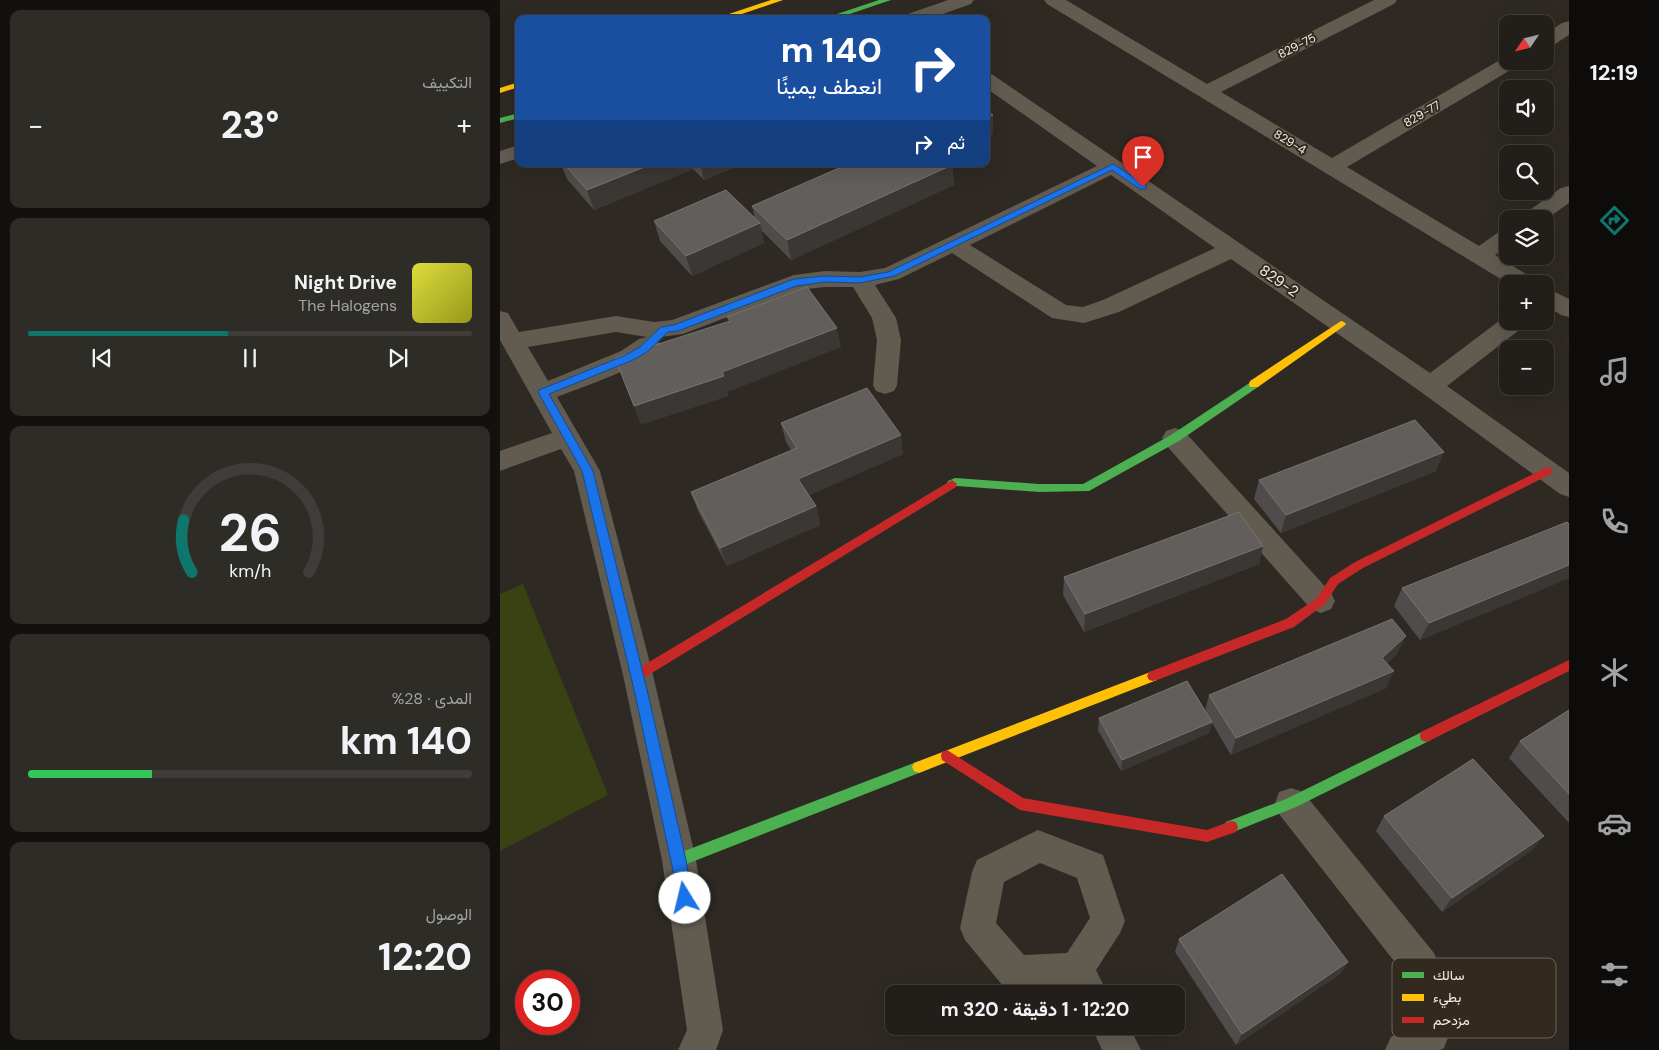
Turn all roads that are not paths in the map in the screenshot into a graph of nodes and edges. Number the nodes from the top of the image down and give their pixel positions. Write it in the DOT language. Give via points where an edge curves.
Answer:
graph roads {
  1 [pos="779,0"];
  2 [pos="886,0"];
  3 [pos="965,0"];
  4 [pos="1053,0"];
  5 [pos="1388,0"];
  6 [pos="731,15"];
  7 [pos="839,15"];
  8 [pos="922,15"];
  9 [pos="1569,28"];
  10 [pos="1554,37"];
  11 [pos="1499,69"];
  12 [pos="990,82"];
  13 [pos="515,85"];
  14 [pos="500,91"];
  15 [pos="1207,92"];
  16 [pos="515,116"];
  17 [pos="500,121"];
  18 [pos="515,152"];
  19 [pos="500,158"];
  20 [pos="1113,166"];
  21 [pos="1332,167"];
  22 [pos="1569,193"];
  23 [pos="1545,210"];
  24 [pos="1499,242"];
  25 [pos="953,244"];
  26 [pos="1233,250"];
  27 [pos="1479,256"];
  28 [pos="1511,275"];
  29 [pos="860,280"];
  30 [pos="1554,301"];
  31 [pos="1569,309"];
  32 [pos="1341,324"];
  33 [pos="504,326"];
  34 [pos="665,329"];
  35 [pos="1503,330"];
  36 [pos="884,385"];
  37 [pos="1430,386"];
  38 [pos="543,392"];
  39 [pos="568,437"];
  40 [pos="1176,438"];
  41 [pos="500,461"];
  42 [pos="1547,471"];
  43 [pos="1569,487"];
  44 [pos="1321,601"];
  45 [pos="1569,665"];
  46 [pos="638,675"];
  47 [pos="947,756"];
  48 [pos="1291,802"];
  49 [pos="679,860"];
  50 [pos="1415,958"];
  51 [pos="1114,1035"];
  52 [pos="1426,1038"];
  53 [pos="697,1050"];
  54 [pos="1122,1050"];
  55 [pos="1404,1050"];
  1 -- 6 [label="street"];
  2 -- 7 [label="street"];
  3 -- 8 [label="street"];
  4 -- 15 [label="street, 829-4"];
  5 -- 15 [label="street, 829-75"];
  9 -- 10 [label="street"];
  11 -- 21 [label="street, 829-77"];
  12 -- 20 [label="street, 829-2"];
  13 -- 14 [label="street"];
  15 -- 21 [label="street, 829-4"];
  16 -- 17 [label="street"];
  18 -- 19 [label="street"];
  20 -- 25 [label="street"];
  20 -- 26 [label="street, 829-2"];
  21 -- 27 [label="street, 829-4"];
  22 -- 23 [label="street"];
  24 -- 27 [label="street"];
  25 -- 26 [label="street" via="1060,312 1084,315 1111,306"];
  25 -- 29 [label="street" via="891,274"];
  26 -- 32 [label="street, 829-2"];
  27 -- 28 [label="street, 829-4"];
  29 -- 34 [label="street" via="825,279 794,283"];
  29 -- 36 [label="street" via="884,318 889,340"];
  30 -- 31 [label="street"];
  32 -- 37 [label="street, 829-2"];
  32 -- 40 [label="street"];
  33 -- 34 [label="street" via="616,324"];
  33 -- 38 [label="street"];
  34 -- 38 [label="street" via="643,350 630,357"];
  35 -- 37 [label="street"];
  37 -- 42 [label="street, 829-2"];
  38 -- 39 [label="street"];
  39 -- 41 [label="street"];
  39 -- 46 [label="street" via="587,471"];
  40 -- 44 [label="street"];
  40 -- 46 [label="street" via="1085,488 955,482"];
  42 -- 43 [label="street, 829-2"];
  42 -- 44 [label="street" via="1359,565 1334,581"];
  44 -- 47 [label="street" via="1290,623"];
  45 -- 48 [label="street"];
  46 -- 49 [label="street"];
  47 -- 48 [label="street" via="1020,804 1207,836"];
  47 -- 49 [label="street"];
  48 -- 50 [label="street"];
  49 -- 53 [label="street" via="705,1030"];
  51 -- 54 [label="street"];
  52 -- 55 [label="street"];
}
